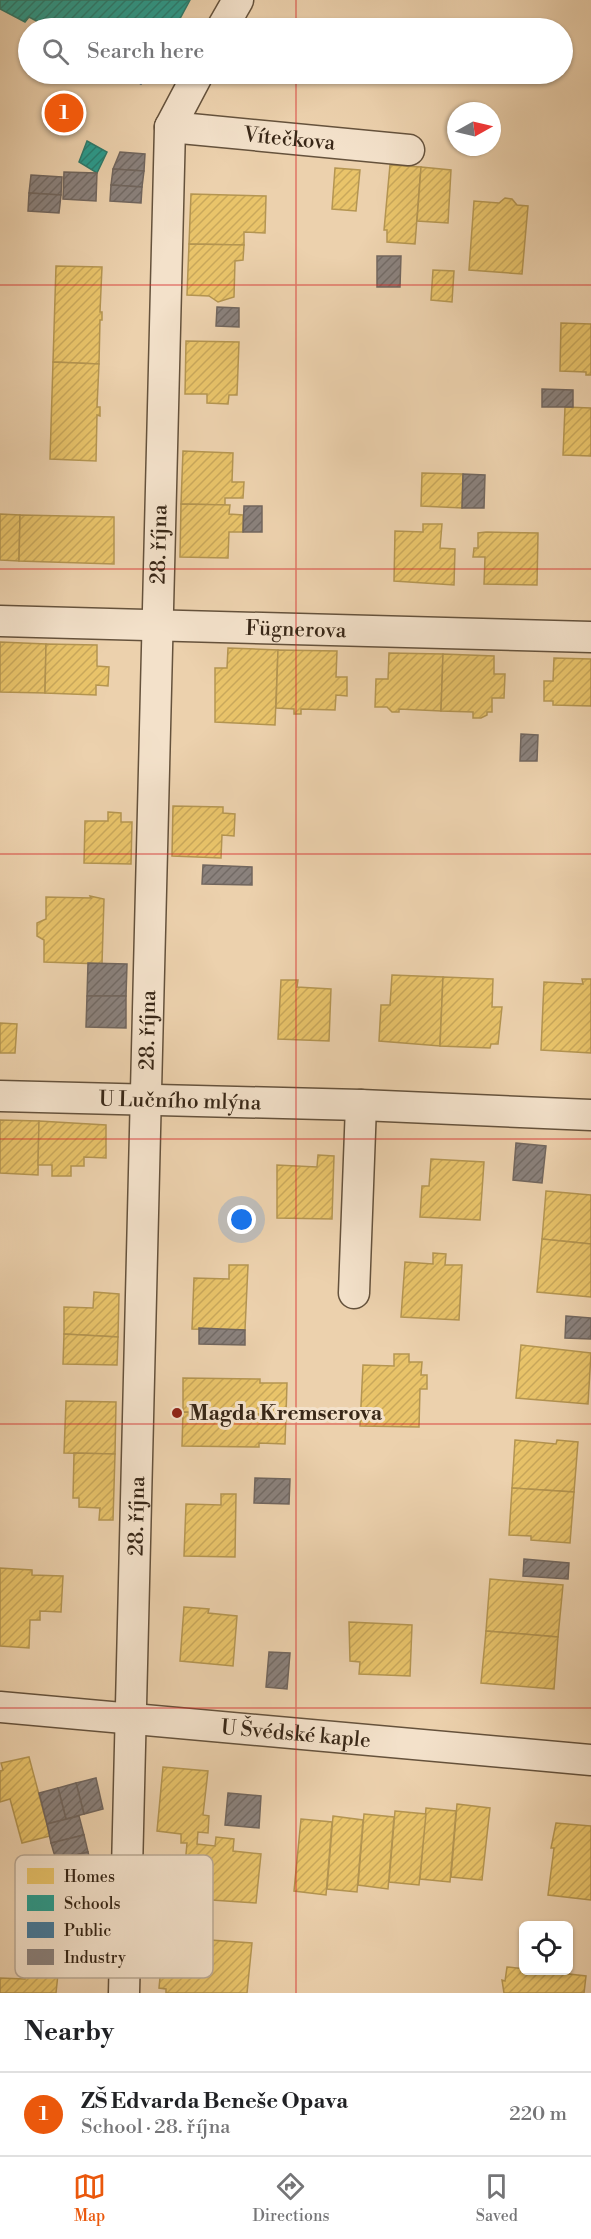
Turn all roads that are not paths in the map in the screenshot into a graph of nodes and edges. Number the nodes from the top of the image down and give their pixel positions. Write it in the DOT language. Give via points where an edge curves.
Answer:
graph roads {
  1 [pos="238,0"];
  2 [pos="228,18"];
  3 [pos="193,84"];
  4 [pos="170,127"];
  5 [pos="409,150"];
  6 [pos="0,621"];
  7 [pos="154,626"];
  8 [pos="591,637"];
  9 [pos="0,1096"];
  10 [pos="148,1101"];
  11 [pos="360,1106"];
  12 [pos="591,1115"];
  13 [pos="354,1293"];
  14 [pos="0,1707"];
  15 [pos="132,1720"];
  16 [pos="591,1760"];
  17 [pos="128,1855"];
  18 [pos="124,1978"];
  19 [pos="124,1993"];
  1 -- 2 [label="street"];
  3 -- 4 [label="street, 28. října"];
  4 -- 5 [label="street, Vítečkova"];
  4 -- 7 [label="street, 28. října"];
  6 -- 7 [label="street, Fügnerova"];
  7 -- 8 [label="street, Fügnerova"];
  7 -- 10 [label="street, 28. října"];
  9 -- 10 [label="street, U Lučního mlýna"];
  10 -- 11 [label="street, U Lučního mlýna"];
  10 -- 15 [label="street, 28. října"];
  11 -- 12 [label="street, U Lučního mlýna"];
  11 -- 13 [label="street"];
  14 -- 15 [label="street, U Švédské kaple"];
  15 -- 16 [label="street, U Švédské kaple"];
  15 -- 17 [label="street, 28. října"];
  18 -- 19 [label="street, 28. října"];
}
